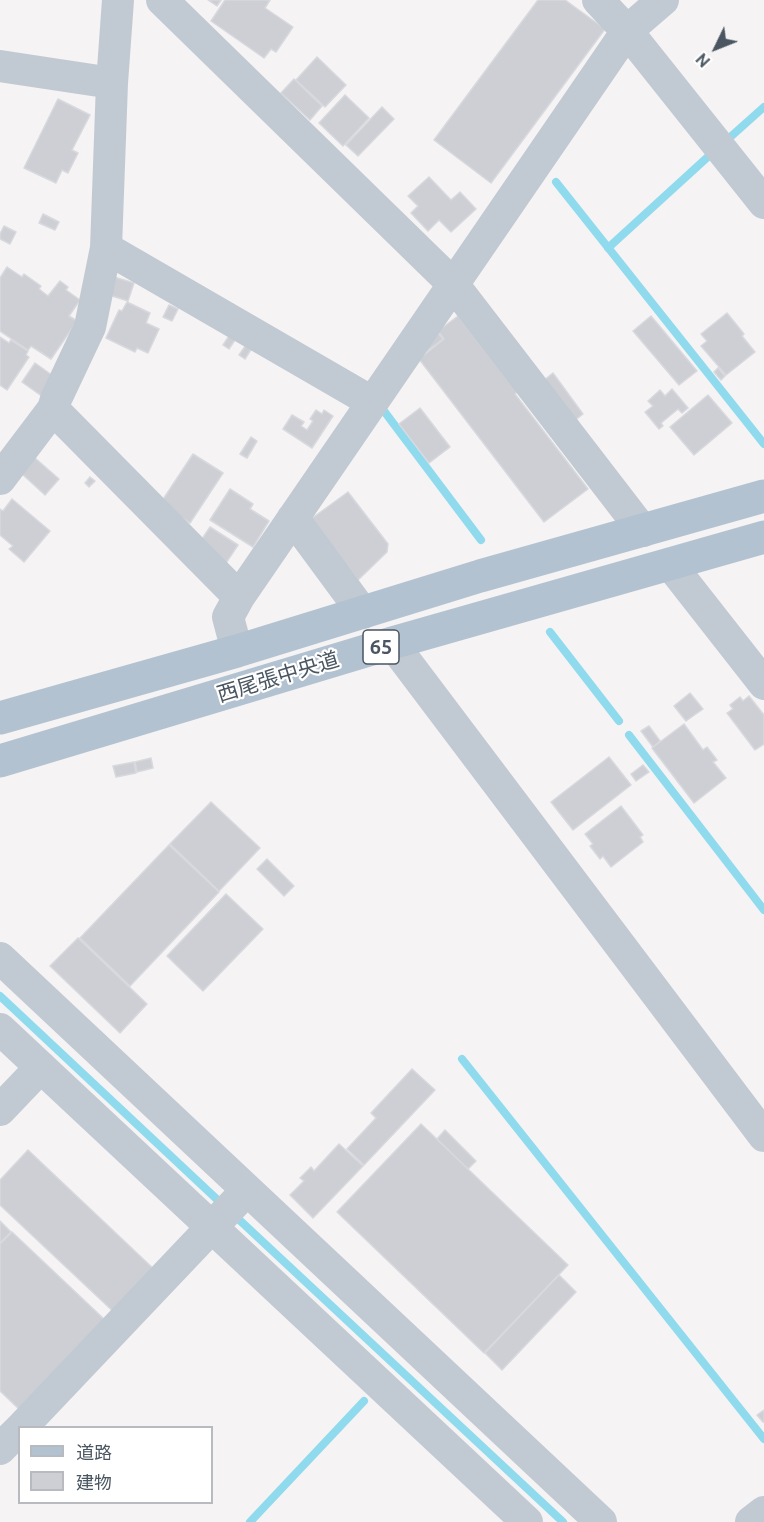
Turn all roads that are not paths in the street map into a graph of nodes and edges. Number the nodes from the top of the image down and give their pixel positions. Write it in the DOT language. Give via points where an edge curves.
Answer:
graph roads {
  1 [pos="118,0"];
  2 [pos="598,0"];
  3 [pos="663,0"];
  4 [pos="168,2"];
  5 [pos="627,31"];
  6 [pos="0,67"];
  7 [pos="112,83"];
  8 [pos="764,203"];
  9 [pos="106,248"];
  10 [pos="453,284"];
  11 [pos="372,402"];
  12 [pos="53,409"];
  13 [pos="0,479"];
  14 [pos="764,496"];
  15 [pos="293,518"];
  16 [pos="643,531"];
  17 [pos="764,537"];
  18 [pos="670,564"];
  19 [pos="239,597"];
  20 [pos="363,613"];
  21 [pos="392,643"];
  22 [pos="237,651"];
  23 [pos="764,684"];
  24 [pos="0,718"];
  25 [pos="0,760"];
  26 [pos="0,958"];
  27 [pos="0,1029"];
  28 [pos="41,1067"];
  29 [pos="0,1110"];
  30 [pos="764,1136"];
  31 [pos="229,1209"];
  32 [pos="22,1426"];
  33 [pos="18,1430"];
  34 [pos="0,1449"];
  35 [pos="764,1512"];
  36 [pos="585,1518"];
  37 [pos="527,1522"];
  38 [pos="751,1522"];
  1 -- 7 [label="street"];
  2 -- 5 [label="street"];
  3 -- 5 [label="street"];
  4 -- 10 [label="street"];
  5 -- 8 [label="street"];
  5 -- 10 [label="street"];
  6 -- 7 [label="street"];
  7 -- 9 [label="street"];
  9 -- 11 [label="street"];
  9 -- 12 [label="street" via="90,327"];
  10 -- 11 [label="street"];
  10 -- 16 [label="street"];
  11 -- 15 [label="street"];
  12 -- 13 [label="street"];
  12 -- 19 [label="street"];
  14 -- 16 [label="main road, 西尾張中央道 / 65"];
  15 -- 19 [label="street"];
  15 -- 20 [label="street"];
  16 -- 20 [label="main road, 西尾張中央道 / 65"];
  17 -- 18 [label="main road, 西尾張中央道 / 65"];
  18 -- 21 [label="main road, 西尾張中央道 / 65"];
  18 -- 23 [label="street"];
  19 -- 22 [label="street" via="228,617"];
  20 -- 22 [label="main road, 西尾張中央道 / 65"];
  21 -- 25 [label="main road, 西尾張中央道 / 65"];
  21 -- 30 [label="street"];
  22 -- 24 [label="main road, 西尾張中央道 / 65"];
  26 -- 31 [label="street"];
  27 -- 28 [label="street"];
  28 -- 29 [label="street"];
  28 -- 31 [label="street"];
  31 -- 32 [label="street"];
  31 -- 36 [label="street"];
  31 -- 37 [label="street"];
  33 -- 34 [label="street"];
  35 -- 38 [label="street"];
}
